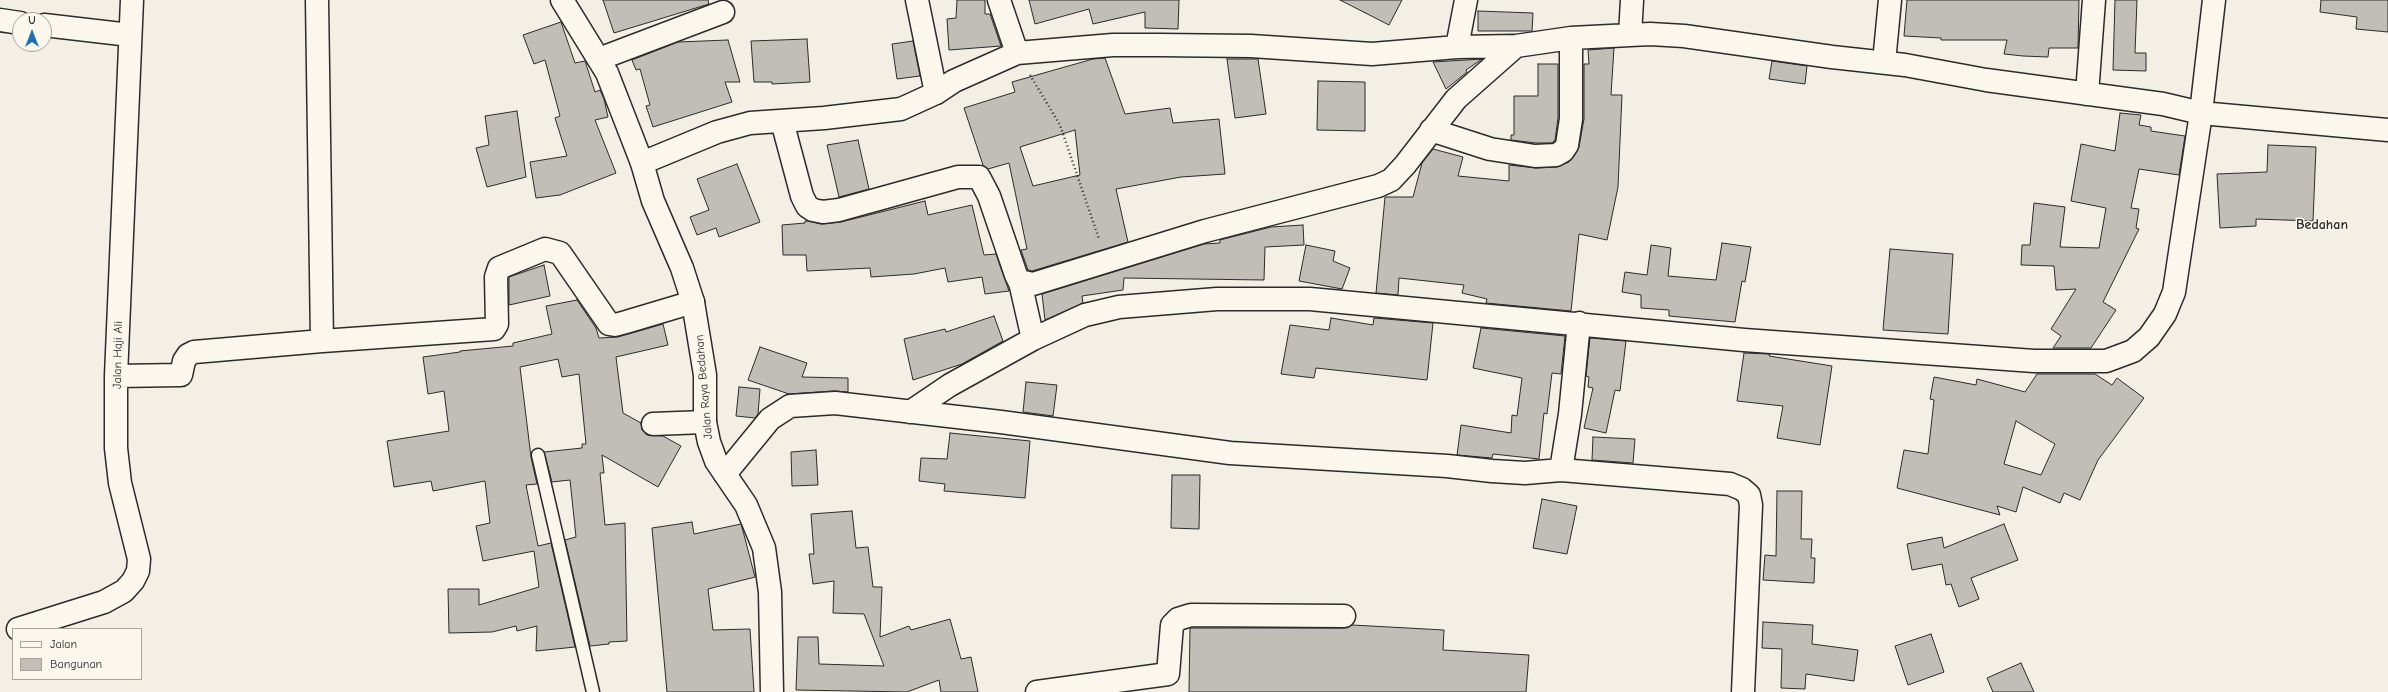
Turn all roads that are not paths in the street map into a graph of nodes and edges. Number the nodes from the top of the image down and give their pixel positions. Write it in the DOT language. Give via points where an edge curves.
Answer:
graph roads {
  1 [pos="132,0"];
  2 [pos="317,0"];
  3 [pos="562,0"];
  4 [pos="917,0"];
  5 [pos="999,0"];
  6 [pos="1466,0"];
  7 [pos="1632,0"];
  8 [pos="1890,0"];
  9 [pos="2094,0"];
  10 [pos="2214,0"];
  11 [pos="723,12"];
  12 [pos="0,20"];
  13 [pos="12,22"];
  14 [pos="52,26"];
  15 [pos="130,35"];
  16 [pos="1630,35"];
  17 [pos="1571,38"];
  18 [pos="1516,46"];
  19 [pos="1457,47"];
  20 [pos="1017,53"];
  21 [pos="599,59"];
  22 [pos="1884,62"];
  23 [pos="936,93"];
  24 [pos="2088,94"];
  25 [pos="2202,112"];
  26 [pos="782,120"];
  27 [pos="1431,130"];
  28 [pos="2388,130"];
  29 [pos="642,164"];
  30 [pos="1020,282"];
  31 [pos="693,302"];
  32 [pos="1579,323"];
  33 [pos="1033,339"];
  34 [pos="322,340"];
  35 [pos="116,376"];
  36 [pos="910,412"];
  37 [pos="705,422"];
  38 [pos="653,424"];
  39 [pos="538,455"];
  40 [pos="1561,470"];
  41 [pos="725,474"];
  42 [pos="1344,616"];
  43 [pos="21,628"];
  44 [pos="12,630"];
  45 [pos="0,634"];
  46 [pos="1169,683"];
  47 [pos="593,692"];
  48 [pos="772,692"];
  49 [pos="1037,692"];
  50 [pos="1743,692"];
  1 -- 15 [label="street, Jalan Haji Ali"];
  2 -- 34 [label="street"];
  3 -- 21 [label="street, Jalan Raya Bedahan"];
  4 -- 23 [label="street"];
  5 -- 20 [label="street"];
  6 -- 19 [label="street"];
  7 -- 16 [label="street"];
  8 -- 22 [label="street"];
  9 -- 24 [label="street"];
  10 -- 25 [label="street"];
  11 -- 21 [label="street"];
  12 -- 13 [label="street"];
  14 -- 15 [label="street"];
  15 -- 35 [label="street, Jalan Haji Ali"];
  16 -- 17 [label="street"];
  16 -- 22 [label="street" via="1684,36"];
  17 -- 18 [label="street"];
  17 -- 27 [label="street" via="1571,119 1567,145 1563,151 1556,155 1535,156 1498,150"];
  18 -- 19 [label="street"];
  18 -- 27 [label="street" via="1456,99"];
  19 -- 20 [label="street" via="1372,54 1251,46 1113,45"];
  20 -- 23 [label="street" via="954,81"];
  21 -- 29 [label="street, Jalan Raya Bedahan"];
  22 -- 24 [label="street"];
  23 -- 26 [label="street" via="900,109"];
  24 -- 25 [label="street"];
  25 -- 28 [label="street"];
  25 -- 32 [label="street" via="2174,292 2165,314 2149,337 2133,351 2106,361 2034,361 1744,340"];
  26 -- 29 [label="street" via="750,123 717,132"];
  26 -- 30 [label="street" via="802,196 807,206 813,210 839,210 958,177 979,177 989,196 1011,263"];
  27 -- 30 [label="street" via="1401,170 1391,180 1378,186 1205,230 1045,281 1033,284"];
  29 -- 31 [label="street, Jalan Raya Bedahan" via="653,201 682,268"];
  30 -- 33 [label="street"];
  31 -- 34 [label="street" via="615,325 609,324 560,253 545,249 499,268 496,277 497,324 494,329"];
  31 -- 37 [label="street, Jalan Raya Bedahan" via="705,375"];
  32 -- 33 [label="street" via="1310,299 1217,299 1119,307 1085,315"];
  32 -- 40 [label="street" via="1570,414"];
  33 -- 36 [label="street"];
  34 -- 35 [label="street" via="194,352 184,361 183,374 180,376"];
  35 -- 43 [label="street, Jalan Haji Ali" via="116,448 120,483 139,559 138,571 124,591 104,602"];
  36 -- 40 [label="street" via="1230,453 1525,473"];
  36 -- 41 [label="street" via="836,403 790,406 770,419"];
  37 -- 38 [label="street"];
  37 -- 41 [label="street, Jalan Raya Bedahan" via="716,461"];
  39 -- 47 [label="lane"];
  40 -- 50 [label="street" via="1730,484 1742,489 1749,496 1751,505"];
  41 -- 48 [label="street, Jalan Raya Bedahan" via="746,506 764,548 770,592"];
  42 -- 46 [label="street" via="1191,616 1178,619 1172,625"];
  44 -- 45 [label="street"];
  46 -- 49 [label="street"];
}
